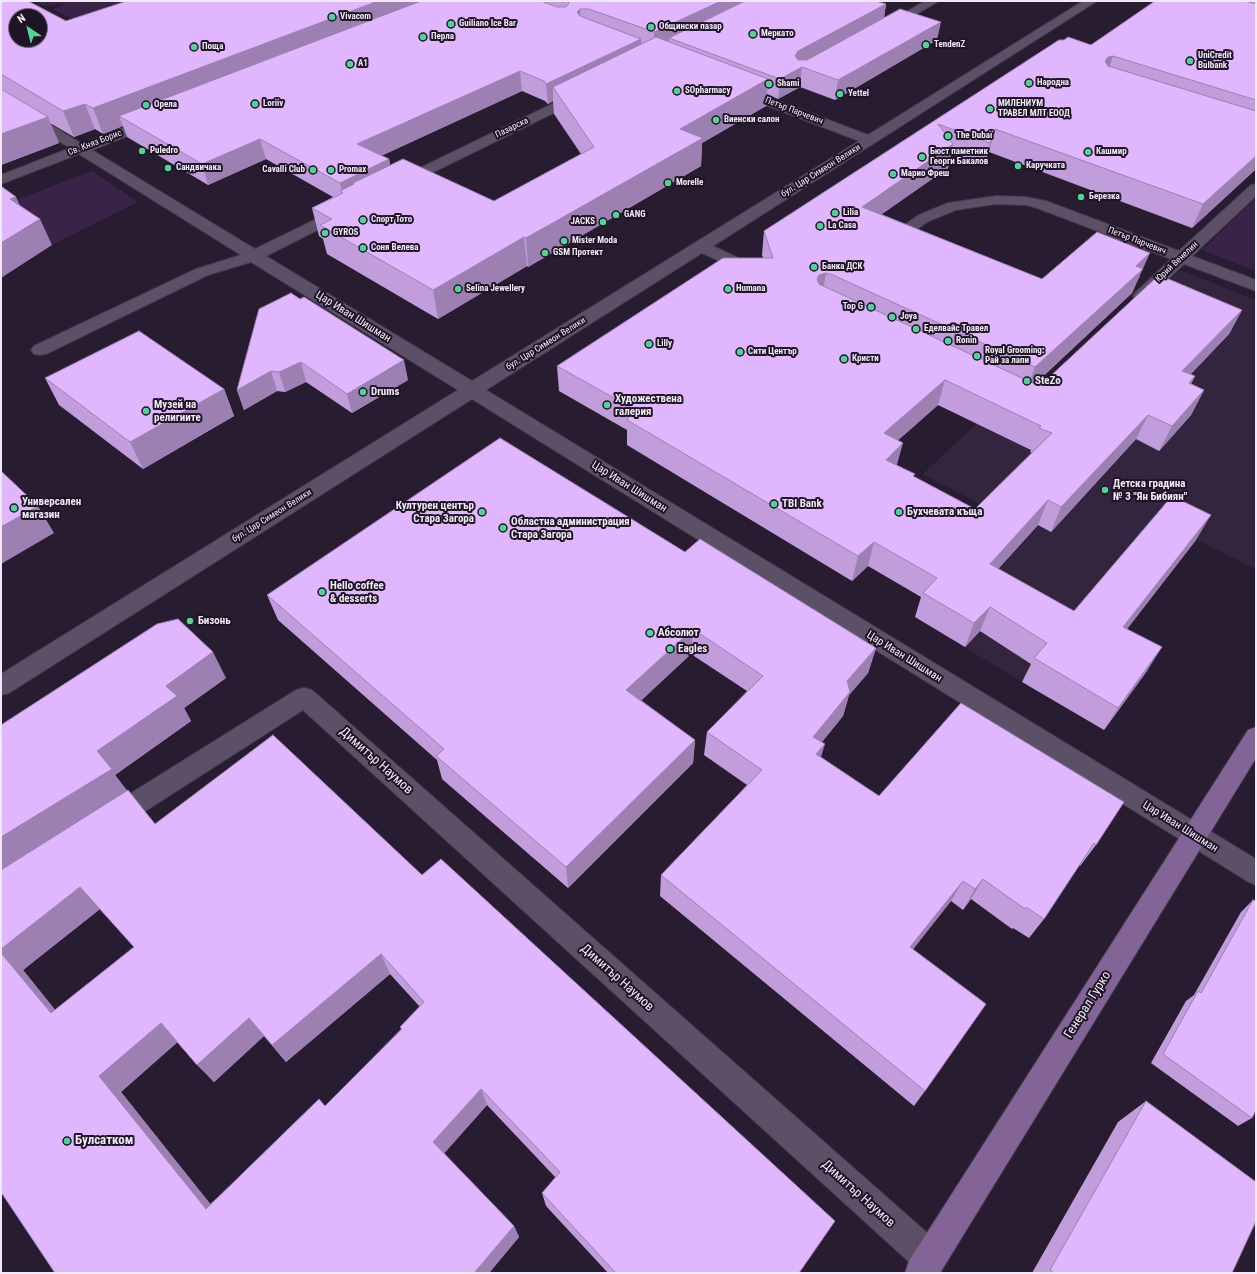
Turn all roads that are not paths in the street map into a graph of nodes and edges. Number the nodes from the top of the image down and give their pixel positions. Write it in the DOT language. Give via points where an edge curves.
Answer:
graph roads {
  1 [pos="933,1"];
  2 [pos="1091,1"];
  3 [pos="883,16"];
  4 [pos="898,20"];
  5 [pos="878,31"];
  6 [pos="728,86"];
  7 [pos="590,90"];
  8 [pos="1,100"];
  9 [pos="161,117"];
  10 [pos="870,140"];
  11 [pos="80,149"];
  12 [pos="1,180"];
  13 [pos="390,188"];
  14 [pos="1256,188"];
  15 [pos="354,206"];
  16 [pos="899,235"];
  17 [pos="701,246"];
  18 [pos="253,256"];
  19 [pos="1182,258"];
  20 [pos="759,274"];
  21 [pos="1256,286"];
  22 [pos="1130,306"];
  23 [pos="40,350"];
  24 [pos="472,390"];
  25 [pos="1,686"];
  26 [pos="1256,737"];
  27 [pos="98,828"];
  28 [pos="1194,836"];
  29 [pos="1256,874"];
  30 [pos="926,1266"];
  1 -- 4 [label="street"];
  2 -- 10 [label="street, бул. Цар Симеон Велики"];
  3 -- 4 [label="street"];
  4 -- 5 [label="street"];
  6 -- 10 [label="street, Петър Парчевич"];
  7 -- 13 [label="street, Пазарска"];
  8 -- 11 [label="street, Цар Иван Шишман"];
  9 -- 11 [label="street, Св. Княз Борис"];
  10 -- 17 [label="street, бул. Цар Симеон Велики"];
  11 -- 12 [label="street, Св. Княз Борис"];
  11 -- 18 [label="street, Цар Иван Шишман"];
  14 -- 19 [label="street, Юрий Венелин"];
  15 -- 18 [label="street"];
  16 -- 19 [label="street, Петър Парчевич" via="924,218 952,206 996,200 1026,201 1041,204"];
  17 -- 20 [label="street"];
  17 -- 24 [label="street, бул. Цар Симеон Велики"];
  18 -- 23 [label="street" via="202,272"];
  18 -- 24 [label="street, Цар Иван Шишман"];
  19 -- 21 [label="street, Петър Парчевич"];
  19 -- 22 [label="street, Юрий Венелин"];
  24 -- 25 [label="street, бул. Цар Симеон Велики"];
  24 -- 28 [label="street, Цар Иван Шишман"];
  26 -- 28 [label="main road, Генерал Гурко"];
  27 -- 30 [label="street, Димитър Наумов" via="304,697"];
  28 -- 29 [label="street, Цар Иван Шишман"];
  28 -- 30 [label="main road, Генерал Гурко"];
}
